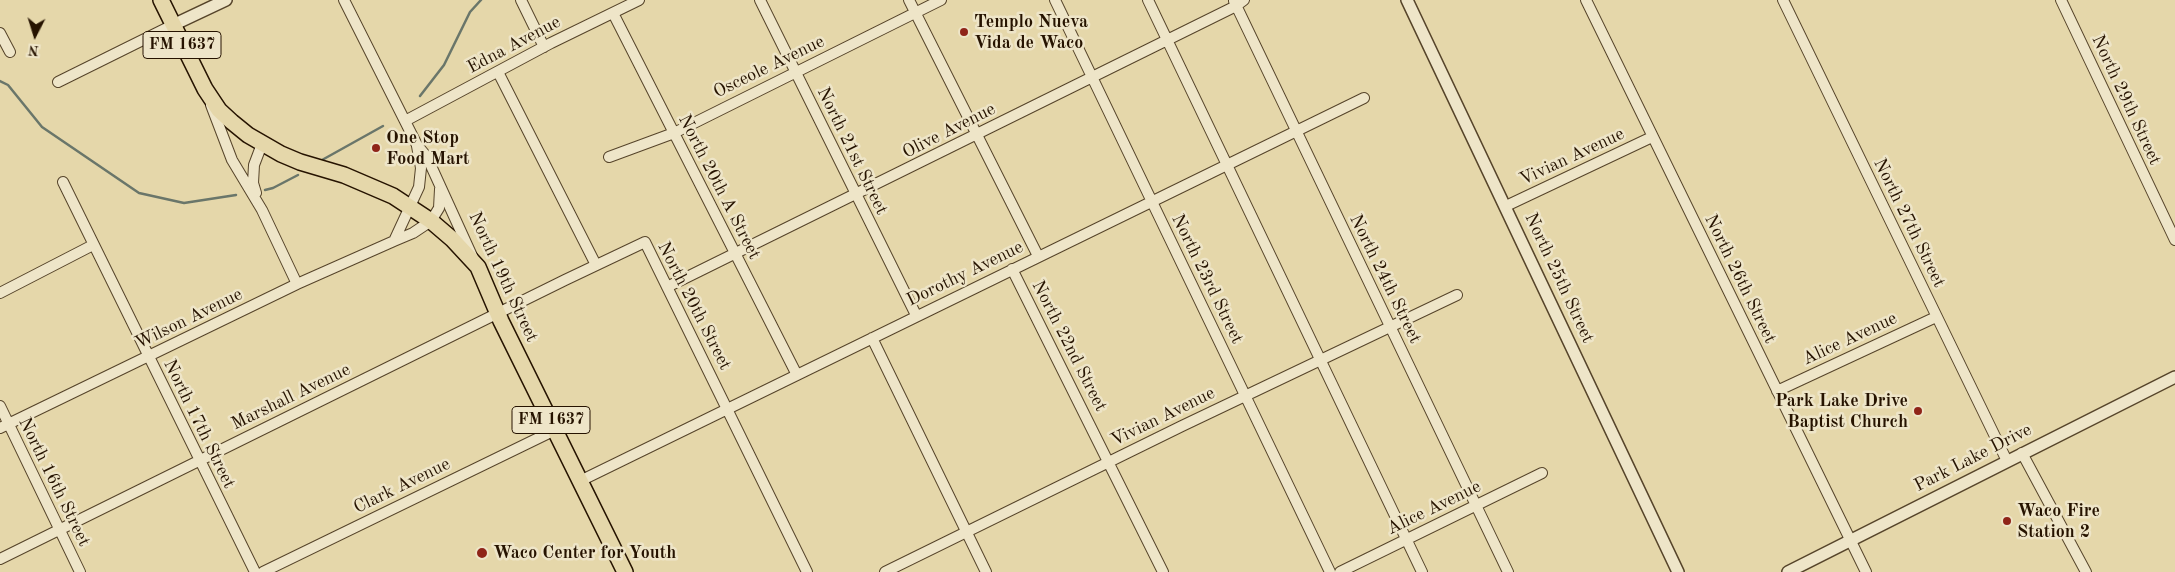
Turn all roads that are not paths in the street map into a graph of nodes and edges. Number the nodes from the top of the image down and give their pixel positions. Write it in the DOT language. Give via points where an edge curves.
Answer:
graph roads {
  1 [pos="161,0"];
  2 [pos="226,0"];
  3 [pos="344,0"];
  4 [pos="521,0"];
  5 [pos="639,0"];
  6 [pos="760,0"];
  7 [pos="909,0"];
  8 [pos="942,0"];
  9 [pos="1055,0"];
  10 [pos="1148,0"];
  11 [pos="1407,0"];
  12 [pos="1586,0"];
  13 [pos="1783,0"];
  14 [pos="2061,0"];
  15 [pos="1238,2"];
  16 [pos="613,13"];
  17 [pos="916,13"];
  18 [pos="173,25"];
  19 [pos="0,33"];
  20 [pos="1167,40"];
  21 [pos="544,47"];
  22 [pos="10,52"];
  23 [pos="498,72"];
  24 [pos="795,72"];
  25 [pos="1092,77"];
  26 [pos="58,82"];
  27 [pos="205,89"];
  28 [pos="1364,98"];
  29 [pos="405,121"];
  30 [pos="1296,131"];
  31 [pos="674,132"];
  32 [pos="977,135"];
  33 [pos="1652,137"];
  34 [pos="262,144"];
  35 [pos="417,145"];
  36 [pos="609,158"];
  37 [pos="1228,164"];
  38 [pos="63,182"];
  39 [pos="439,184"];
  40 [pos="856,196"];
  41 [pos="1152,201"];
  42 [pos="409,206"];
  43 [pos="1506,206"];
  44 [pos="262,210"];
  45 [pos="430,221"];
  46 [pos="2175,240"];
  47 [pos="394,241"];
  48 [pos="93,245"];
  49 [pos="735,255"];
  50 [pos="1038,256"];
  51 [pos="596,265"];
  52 [pos="478,267"];
  53 [pos="1012,269"];
  54 [pos="297,284"];
  55 [pos="667,287"];
  56 [pos="0,293"];
  57 [pos="1457,295"];
  58 [pos="498,313"];
  59 [pos="916,316"];
  60 [pos="1936,316"];
  61 [pos="1390,327"];
  62 [pos="872,338"];
  63 [pos="148,357"];
  64 [pos="1321,360"];
  65 [pos="797,375"];
  66 [pos="2175,377"];
  67 [pos="1777,392"];
  68 [pos="1245,396"];
  69 [pos="0,406"];
  70 [pos="727,410"];
  71 [pos="4,426"];
  72 [pos="555,430"];
  73 [pos="2022,453"];
  74 [pos="199,460"];
  75 [pos="2007,460"];
  76 [pos="1109,462"];
  77 [pos="1542,473"];
  78 [pos="580,481"];
  79 [pos="1476,506"];
  80 [pos="59,530"];
  81 [pos="967,532"];
  82 [pos="1406,540"];
  83 [pos="1851,541"];
  84 [pos="0,559"];
  85 [pos="80,572"];
  86 [pos="255,572"];
  87 [pos="263,572"];
  88 [pos="625,572"];
  89 [pos="807,572"];
  90 [pos="885,572"];
  91 [pos="986,572"];
  92 [pos="1163,572"];
  93 [pos="1330,572"];
  94 [pos="1340,572"];
  95 [pos="1422,572"];
  96 [pos="1508,572"];
  97 [pos="1678,572"];
  98 [pos="1788,572"];
  99 [pos="1866,572"];
  100 [pos="2086,572"];
  1 -- 18 [label="main road, FM 1637"];
  2 -- 18 [label="street"];
  3 -- 29 [label="street, North 19th Street"];
  4 -- 21 [label="street"];
  5 -- 16 [label="street, Edna Avenue"];
  6 -- 24 [label="street, North 21st Street"];
  7 -- 17 [label="street, North 22nd Street"];
  8 -- 17 [label="street, Osceole Avenue"];
  9 -- 25 [label="street, North 23rd Street"];
  10 -- 20 [label="street"];
  11 -- 43 [label="street, North 25th Street"];
  12 -- 33 [label="street, North 26th Street"];
  13 -- 60 [label="street, North 27th Street"];
  14 -- 46 [label="street, North 29th Street"];
  15 -- 20 [label="street, Olive Avenue"];
  15 -- 30 [label="street, North 24th Street"];
  16 -- 21 [label="street, Edna Avenue"];
  16 -- 31 [label="street, North 20th A Street"];
  17 -- 24 [label="street, Osceole Avenue"];
  17 -- 32 [label="street, North 22nd Street"];
  18 -- 26 [label="street"];
  18 -- 27 [label="main road, FM 1637"];
  19 -- 22 [label="street"];
  20 -- 25 [label="street, Olive Avenue"];
  20 -- 37 [label="street"];
  21 -- 23 [label="street, Edna Avenue"];
  23 -- 29 [label="street, Edna Avenue"];
  23 -- 51 [label="street"];
  24 -- 31 [label="street, Osceole Avenue"];
  24 -- 40 [label="street, North 21st Street"];
  25 -- 32 [label="street, Olive Avenue"];
  25 -- 41 [label="street, North 23rd Street"];
  27 -- 34 [label="main road, FM 1637" via="219,110"];
  27 -- 44 [label="street" via="232,160"];
  28 -- 30 [label="street, Dorothy Avenue"];
  29 -- 35 [label="street, North 19th Street"];
  30 -- 37 [label="street, Dorothy Avenue"];
  30 -- 61 [label="street, North 24th Street"];
  31 -- 36 [label="street, Osceole Avenue"];
  31 -- 49 [label="street, North 20th A Street"];
  32 -- 40 [label="street, Olive Avenue"];
  32 -- 50 [label="street, North 22nd Street"];
  33 -- 43 [label="street, Vivian Avenue"];
  33 -- 67 [label="street, North 26th Street"];
  34 -- 42 [label="main road, FM 1637" via="300,162 344,175"];
  34 -- 44 [label="street" via="254,165 253,183"];
  35 -- 39 [label="street, North 19th Street" via="427,157"];
  35 -- 42 [label="street" via="421,176"];
  37 -- 41 [label="street, Dorothy Avenue"];
  37 -- 64 [label="street"];
  38 -- 48 [label="street, North 17th Street"];
  39 -- 45 [label="street" via="440,203"];
  39 -- 52 [label="street, North 19th Street"];
  40 -- 49 [label="street, Olive Avenue"];
  40 -- 59 [label="street, North 21st Street"];
  41 -- 50 [label="street, Dorothy Avenue"];
  41 -- 68 [label="street, North 23rd Street"];
  42 -- 45 [label="main road, FM 1637"];
  42 -- 47 [label="street"];
  43 -- 97 [label="street, North 25th Street"];
  44 -- 54 [label="street"];
  45 -- 47 [label="street, Wilson Avenue"];
  45 -- 52 [label="main road, FM 1637"];
  47 -- 54 [label="street, Wilson Avenue"];
  48 -- 56 [label="street"];
  48 -- 63 [label="street, North 17th Street"];
  49 -- 55 [label="street, Olive Avenue"];
  49 -- 65 [label="street, North 20th A Street"];
  50 -- 53 [label="street, Dorothy Avenue"];
  51 -- 55 [label="street, North 20th Street" via="645,242"];
  51 -- 58 [label="street, Marshall Avenue"];
  52 -- 58 [label="main road, North 19th Street / FM 1637"];
  53 -- 59 [label="street, Dorothy Avenue"];
  53 -- 76 [label="street, North 22nd Street"];
  54 -- 63 [label="street, Wilson Avenue"];
  55 -- 70 [label="street, North 20th Street"];
  57 -- 61 [label="street, Vivian Avenue"];
  58 -- 72 [label="main road, North 19th Street / FM 1637"];
  58 -- 74 [label="street, Marshall Avenue"];
  59 -- 62 [label="street, Dorothy Avenue"];
  60 -- 67 [label="street, Alice Avenue"];
  60 -- 75 [label="street, North 27th Street"];
  61 -- 64 [label="street, Vivian Avenue"];
  61 -- 79 [label="street, North 24th Street"];
  62 -- 65 [label="street, Dorothy Avenue"];
  62 -- 81 [label="street"];
  63 -- 71 [label="street, Wilson Avenue"];
  63 -- 74 [label="street, North 17th Street"];
  64 -- 68 [label="street, Vivian Avenue"];
  64 -- 82 [label="street"];
  65 -- 70 [label="street, Dorothy Avenue"];
  66 -- 73 [label="street, Park Lake Drive"];
  67 -- 83 [label="street, North 26th Street"];
  68 -- 76 [label="street, Vivian Avenue"];
  68 -- 93 [label="street, North 23rd Street"];
  69 -- 71 [label="street, North 16th Street"];
  70 -- 78 [label="street, Dorothy Avenue"];
  70 -- 89 [label="street, North 20th Street"];
  71 -- 80 [label="street, North 16th Street"];
  72 -- 78 [label="main road, North 19th Street / FM 1637"];
  72 -- 87 [label="street, Clark Avenue"];
  73 -- 75 [label="street, Park Lake Drive"];
  73 -- 100 [label="street"];
  74 -- 80 [label="street, Marshall Avenue"];
  74 -- 86 [label="street, North 17th Street"];
  75 -- 83 [label="street, Park Lake Drive"];
  76 -- 81 [label="street, Vivian Avenue"];
  76 -- 92 [label="street, North 22nd Street"];
  77 -- 79 [label="street, Alice Avenue"];
  78 -- 88 [label="main road, North 19th Street / FM 1637"];
  79 -- 82 [label="street, Alice Avenue"];
  79 -- 96 [label="street, North 24th Street"];
  80 -- 84 [label="street, Marshall Avenue"];
  80 -- 85 [label="street, North 16th Street"];
  81 -- 90 [label="street, Vivian Avenue"];
  81 -- 91 [label="street"];
  82 -- 94 [label="street, Alice Avenue"];
  82 -- 95 [label="street"];
  83 -- 98 [label="street, Park Lake Drive"];
  83 -- 99 [label="street, North 26th Street"];
}
